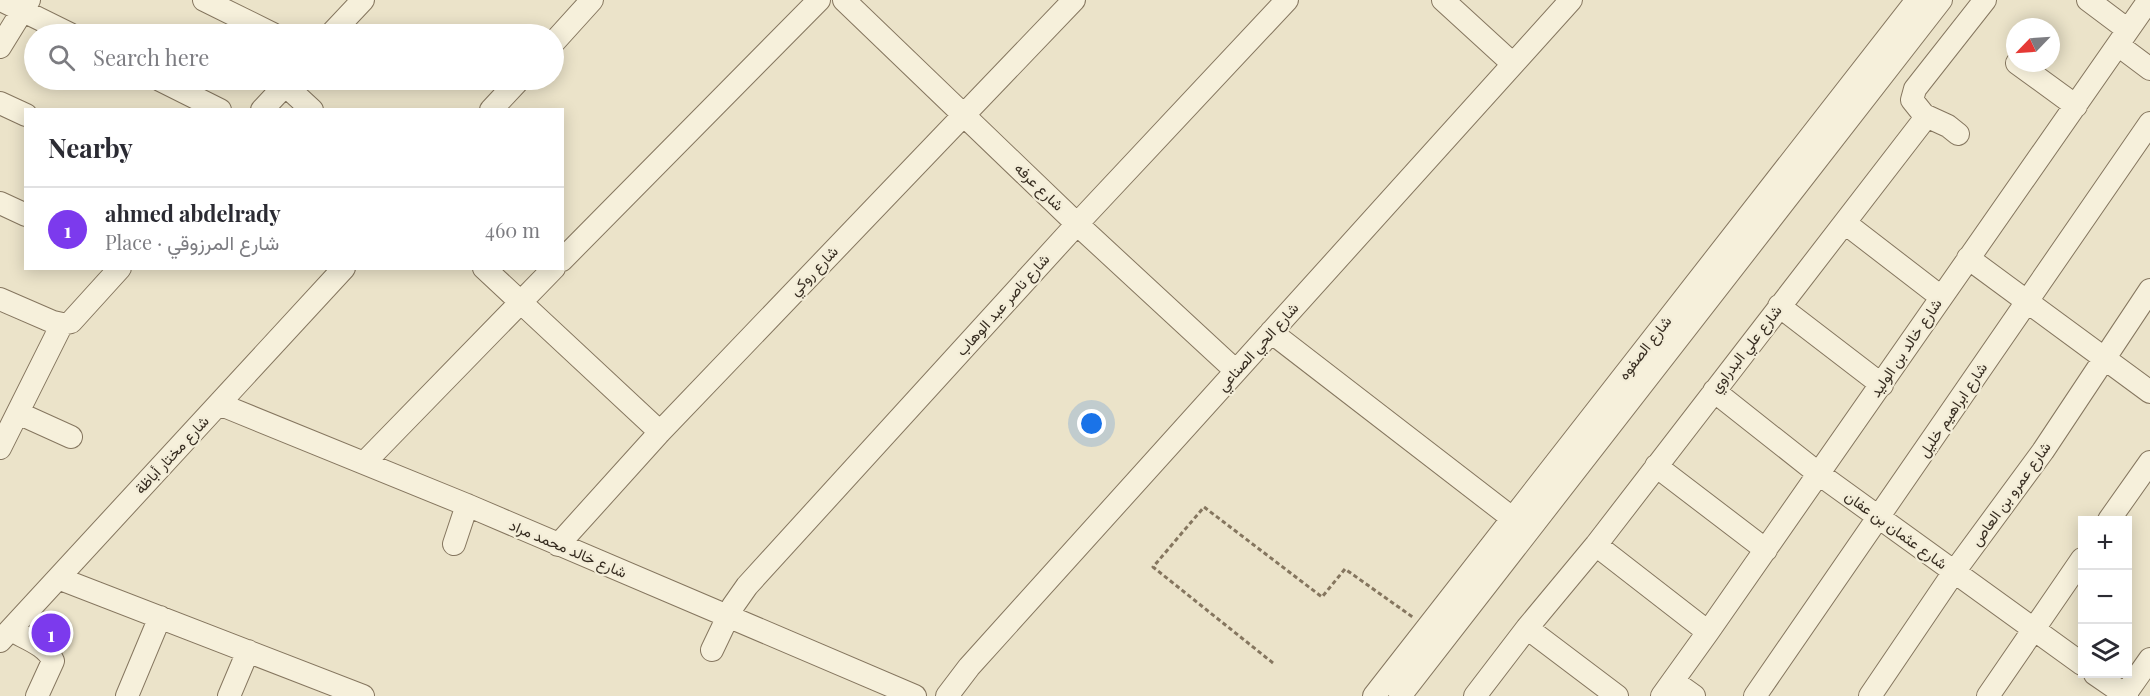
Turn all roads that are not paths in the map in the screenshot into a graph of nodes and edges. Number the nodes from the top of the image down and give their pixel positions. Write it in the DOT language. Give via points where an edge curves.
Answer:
graph roads {
  1 [pos="1,0"];
  2 [pos="204,0"];
  3 [pos="363,0"];
  4 [pos="592,0"];
  5 [pos="819,0"];
  6 [pos="844,0"];
  7 [pos="1074,0"];
  8 [pos="1287,0"];
  9 [pos="1443,0"];
  10 [pos="1571,0"];
  11 [pos="1917,0"];
  12 [pos="1941,0"];
  13 [pos="1985,0"];
  14 [pos="2088,0"];
  15 [pos="2149,0"];
  16 [pos="26,5"];
  17 [pos="55,24"];
  18 [pos="253,24"];
  19 [pos="341,24"];
  20 [pos="564,31"];
  21 [pos="2123,38"];
  22 [pos="0,47"];
  23 [pos="1514,64"];
  24 [pos="2150,69"];
  25 [pos="2029,72"];
  26 [pos="180,90"];
  27 [pos="281,90"];
  28 [pos="295,90"];
  29 [pos="510,90"];
  30 [pos="0,103"];
  31 [pos="2076,106"];
  32 [pos="216,108"];
  33 [pos="264,108"];
  34 [pos="310,108"];
  35 [pos="493,108"];
  36 [pos="963,114"];
  37 [pos="24,115"];
  38 [pos="1924,115"];
  39 [pos="2150,123"];
  40 [pos="1958,134"];
  41 [pos="0,203"];
  42 [pos="24,214"];
  43 [pos="1845,223"];
  44 [pos="1077,224"];
  45 [pos="564,258"];
  46 [pos="1968,258"];
  47 [pos="118,270"];
  48 [pos="342,270"];
  49 [pos="486,270"];
  50 [pos="552,270"];
  51 [pos="2150,290"];
  52 [pos="1941,297"];
  53 [pos="0,299"];
  54 [pos="2027,301"];
  55 [pos="521,302"];
  56 [pos="1779,306"];
  57 [pos="58,323"];
  58 [pos="1271,332"];
  59 [pos="2103,357"];
  60 [pos="1236,371"];
  61 [pos="1882,384"];
  62 [pos="1714,391"];
  63 [pos="2150,392"];
  64 [pos="219,404"];
  65 [pos="18,413"];
  66 [pos="660,432"];
  67 [pos="71,437"];
  68 [pos="0,448"];
  69 [pos="2150,462"];
  70 [pos="364,463"];
  71 [pos="1656,466"];
  72 [pos="1819,474"];
  73 [pos="467,505"];
  74 [pos="2112,516"];
  75 [pos="1879,518"];
  76 [pos="1521,525"];
  77 [pos="454,544"];
  78 [pos="558,545"];
  79 [pos="1596,545"];
  80 [pos="1766,550"];
  81 [pos="2078,565"];
  82 [pos="1954,572"];
  83 [pos="58,578"];
  84 [pos="160,617"];
  85 [pos="728,617"];
  86 [pos="1527,628"];
  87 [pos="2034,630"];
  88 [pos="1708,632"];
  89 [pos="5,636"];
  90 [pos="712,650"];
  91 [pos="248,651"];
  92 [pos="2150,659"];
  93 [pos="2078,661"];
  94 [pos="2100,678"];
  95 [pos="1667,688"];
  96 [pos="332,690"];
  97 [pos="37,696"];
  98 [pos="127,696"];
  99 [pos="229,696"];
  100 [pos="363,696"];
  101 [pos="915,696"];
  102 [pos="947,696"];
  103 [pos="1374,696"];
  104 [pos="1400,696"];
  105 [pos="1475,696"];
  106 [pos="1617,696"];
  107 [pos="1694,696"];
  108 [pos="1755,696"];
  109 [pos="1870,696"];
  110 [pos="1988,696"];
  111 [pos="2125,696"];
  1 -- 16 [label="street"];
  2 -- 18 [label="street"];
  3 -- 19 [label="street"];
  4 -- 20 [label="street"];
  5 -- 45 [label="street"];
  6 -- 36 [label="street, شارع عرفه"];
  7 -- 36 [label="street, شارع روكي"];
  8 -- 44 [label="street, شارع ناصر عبد الوهاب"];
  9 -- 23 [label="street"];
  10 -- 23 [label="street, شارع الحي الصناعي"];
  11 -- 76 [label="street, شارع الصفوه"];
  12 -- 76 [label="street, شارع الصفوه"];
  13 -- 38 [label="street" via="1915,89 1912,100"];
  14 -- 21 [label="street"];
  15 -- 21 [label="street, شارع خالد بن الوليد"];
  16 -- 17 [label="street"];
  16 -- 22 [label="street"];
  21 -- 24 [label="street"];
  21 -- 31 [label="street, شارع خالد بن الوليد"];
  23 -- 58 [label="street, شارع الحي الصناعي"];
  25 -- 31 [label="street"];
  26 -- 32 [label="street"];
  27 -- 33 [label="street"];
  28 -- 34 [label="street"];
  29 -- 35 [label="street"];
  30 -- 37 [label="street"];
  31 -- 46 [label="street, شارع خالد بن الوليد"];
  36 -- 44 [label="street, شارع عرفه"];
  36 -- 66 [label="street, شارع روكي"];
  38 -- 40 [label="street"];
  38 -- 43 [label="street, شارع علي البدراوي" via="1923,122"];
  39 -- 54 [label="street, شارع ابراهيم خليل"];
  41 -- 42 [label="street"];
  43 -- 52 [label="street"];
  43 -- 56 [label="street, شارع علي البدراوي"];
  44 -- 60 [label="street, شارع عرفه"];
  44 -- 85 [label="street, شارع ناصر عبد الوهاب" via="747,586"];
  46 -- 52 [label="street, شارع خالد بن الوليد"];
  46 -- 54 [label="street"];
  47 -- 57 [label="street" via="77,317"];
  48 -- 64 [label="street, شارع مختار أباظة"];
  49 -- 55 [label="street"];
  50 -- 55 [label="street"];
  51 -- 59 [label="street, شارع عمرو بن العاص"];
  52 -- 61 [label="street, شارع خالد بن الوليد"];
  53 -- 57 [label="street"];
  54 -- 59 [label="street"];
  54 -- 75 [label="street, شارع ابراهيم خليل"];
  55 -- 66 [label="street"];
  55 -- 70 [label="street"];
  56 -- 61 [label="street"];
  56 -- 62 [label="street, شارع علي البدراوي"];
  57 -- 65 [label="street"];
  58 -- 60 [label="street, شارع الحي الصناعي"];
  58 -- 76 [label="street"];
  59 -- 63 [label="street"];
  59 -- 82 [label="street, شارع عمرو بن العاص" via="2043,451"];
  60 -- 102 [label="street, شارع الحي الصناعي"];
  61 -- 72 [label="street, شارع خالد بن الوليد"];
  62 -- 71 [label="street, شارع علي البدراوي"];
  62 -- 72 [label="street, شارع عثمان بن عفان"];
  64 -- 70 [label="street, شارع خالد محمد مراد"];
  64 -- 83 [label="street, شارع مختار أباظة"];
  65 -- 67 [label="street"];
  65 -- 68 [label="street"];
  66 -- 78 [label="street, شارع روكي"];
  69 -- 74 [label="street"];
  70 -- 73 [label="street, شارع خالد محمد مراد"];
  71 -- 79 [label="street, شارع علي البدراوي"];
  71 -- 80 [label="street"];
  72 -- 75 [label="street, شارع عثمان بن عفان"];
  72 -- 80 [label="street, شارع خالد بن الوليد"];
  73 -- 77 [label="street"];
  73 -- 78 [label="street, شارع خالد محمد مراد"];
  75 -- 82 [label="street, شارع عثمان بن عفان"];
  75 -- 108 [label="street, شارع ابراهيم خليل"];
  76 -- 103 [label="street, شارع الصفوه" via="1428,628"];
  76 -- 104 [label="street, شارع الصفوه"];
  78 -- 85 [label="street, شارع خالد محمد مراد"];
  79 -- 86 [label="street, شارع علي البدراوي"];
  79 -- 88 [label="street"];
  80 -- 88 [label="street, شارع خالد بن الوليد"];
  81 -- 87 [label="street"];
  82 -- 87 [label="street, شارع عثمان بن عفان"];
  82 -- 109 [label="street, شارع عمرو بن العاص"];
  83 -- 84 [label="street"];
  83 -- 89 [label="street, شارع مختار أباظة"];
  84 -- 91 [label="street"];
  84 -- 98 [label="street"];
  85 -- 90 [label="street, شارع ناصر عبد الوهاب"];
  85 -- 101 [label="street, شارع خالد محمد مراد"];
  86 -- 105 [label="street, شارع علي البدراوي"];
  86 -- 106 [label="street"];
  87 -- 93 [label="street, شارع عثمان بن عفان"];
  87 -- 110 [label="street"];
  88 -- 95 [label="street, شارع خالد بن الوليد"];
  89 -- 97 [label="street" via="46,650 52,657"];
  91 -- 96 [label="street"];
  91 -- 99 [label="street"];
  92 -- 111 [label="street"];
  94 -- 111 [label="street"];
  95 -- 107 [label="street"];
  96 -- 100 [label="street"];
}
